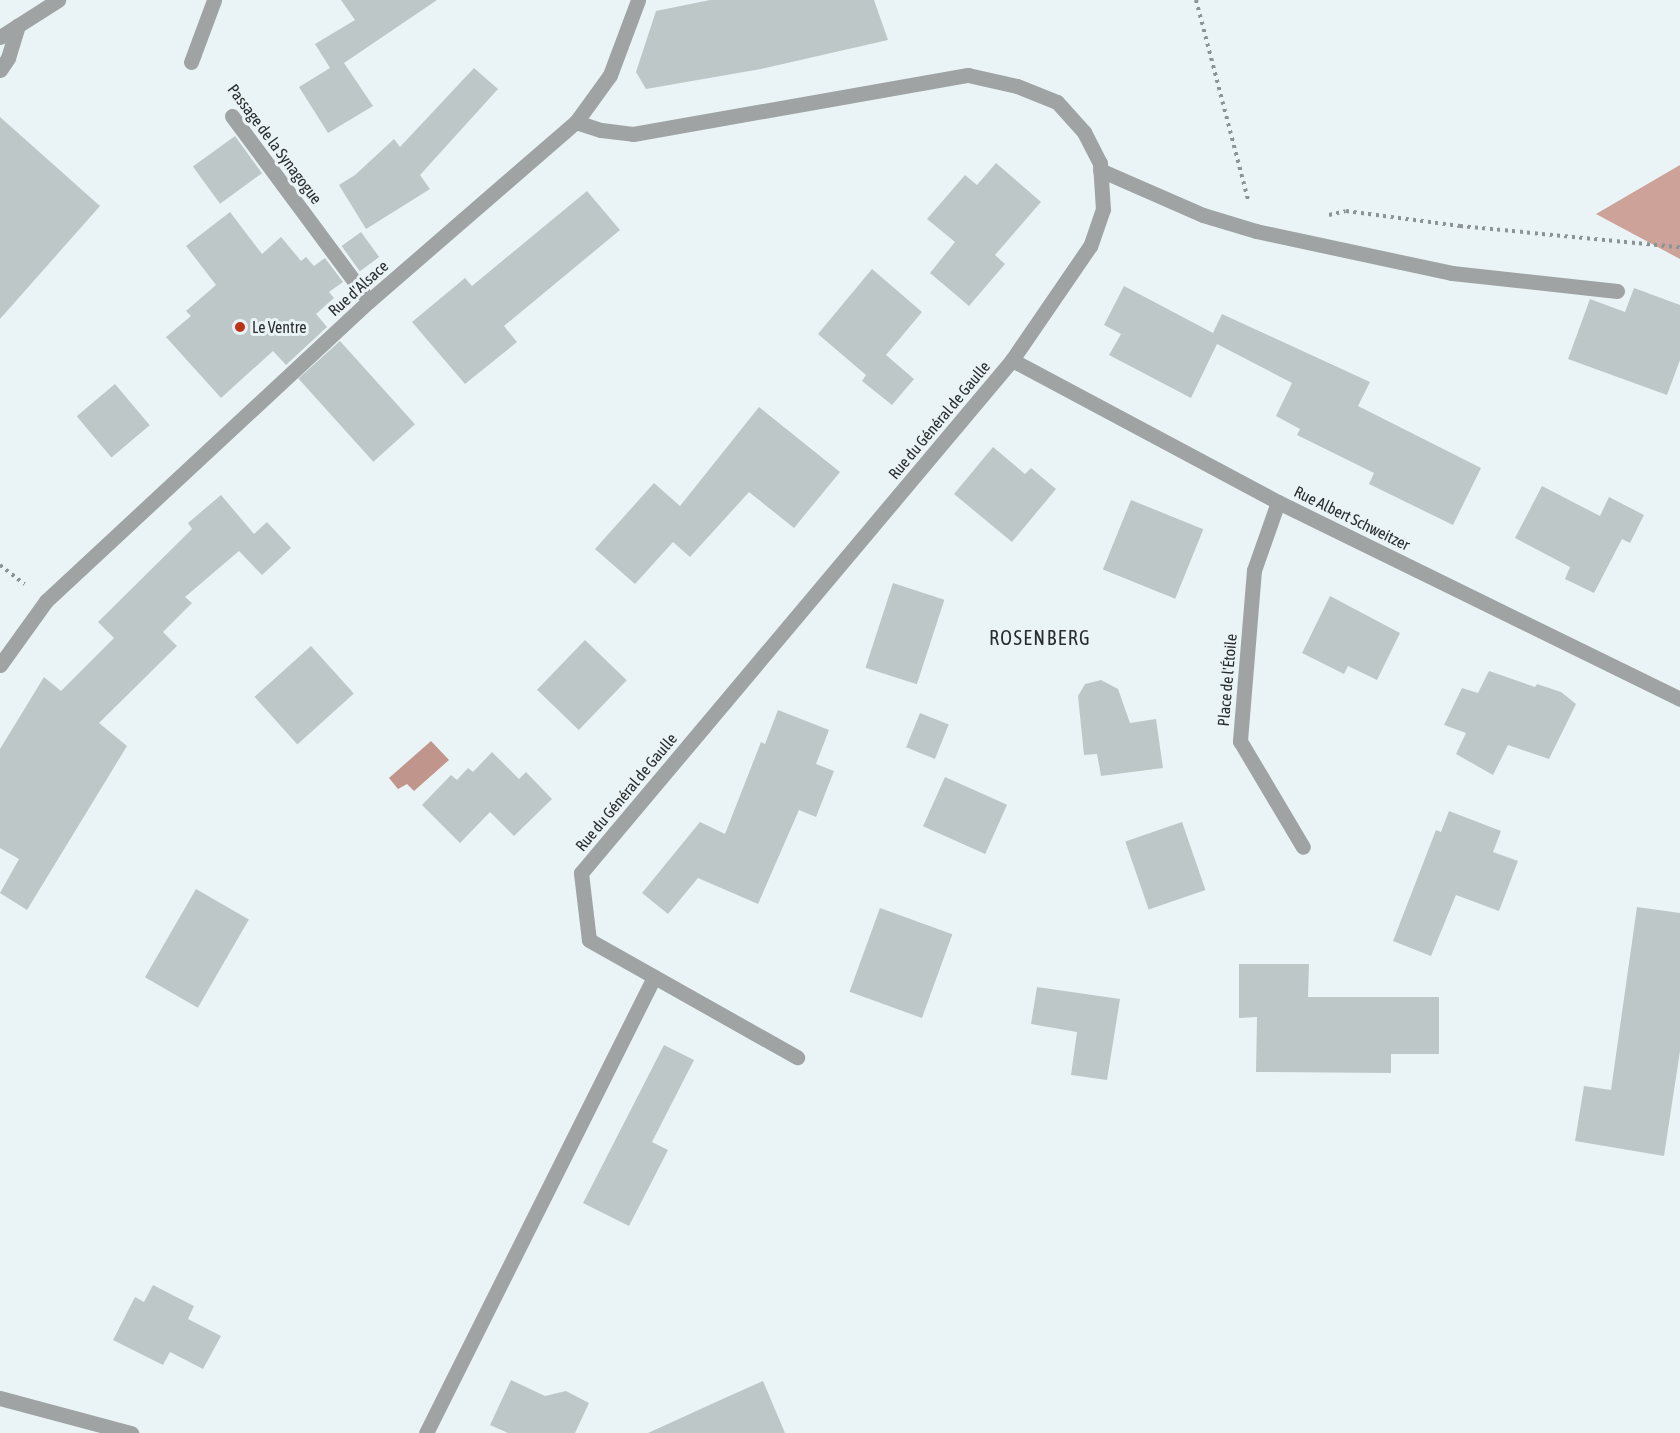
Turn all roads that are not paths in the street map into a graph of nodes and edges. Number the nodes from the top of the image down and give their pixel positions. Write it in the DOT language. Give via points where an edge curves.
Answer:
graph roads {
  1 [pos="58,0"];
  2 [pos="214,0"];
  3 [pos="638,0"];
  4 [pos="18,26"];
  5 [pos="0,37"];
  6 [pos="191,62"];
  7 [pos="0,70"];
  8 [pos="232,117"];
  9 [pos="576,122"];
  10 [pos="1100,170"];
  11 [pos="1617,291"];
  12 [pos="369,301"];
  13 [pos="1012,360"];
  14 [pos="1278,502"];
  15 [pos="0,665"];
  16 [pos="1680,699"];
  17 [pos="1303,847"];
  18 [pos="654,977"];
  19 [pos="797,1057"];
  20 [pos="0,1398"];
  21 [pos="131,1433"];
  22 [pos="426,1433"];
  1 -- 4 [label="street"];
  2 -- 6 [label="street"];
  3 -- 9 [label="street, Rue d'Alsace" via="610,75"];
  4 -- 5 [label="street"];
  4 -- 7 [label="street"];
  8 -- 12 [label="street, Passage de la Synagogue"];
  9 -- 10 [label="street, Rue du Général de Gaulle" via="633,134 968,75 1017,86 1057,102 1084,132"];
  9 -- 12 [label="street, Rue d'Alsace"];
  10 -- 11 [label="street" via="1203,215 1256,231 1452,273"];
  10 -- 13 [label="street, Rue du Général de Gaulle" via="1103,209 1090,246"];
  12 -- 15 [label="street, Rue d'Alsace" via="46,601"];
  13 -- 14 [label="street, Rue Albert Schweitzer"];
  13 -- 18 [label="street, Rue du Général de Gaulle" via="581,873 589,940"];
  14 -- 16 [label="street, Rue Albert Schweitzer"];
  14 -- 17 [label="street, Place de l'Étoile" via="1254,570 1240,741"];
  18 -- 19 [label="street, Rue du Général de Gaulle"];
  18 -- 22 [label="street"];
  20 -- 21 [label="street"];
}
